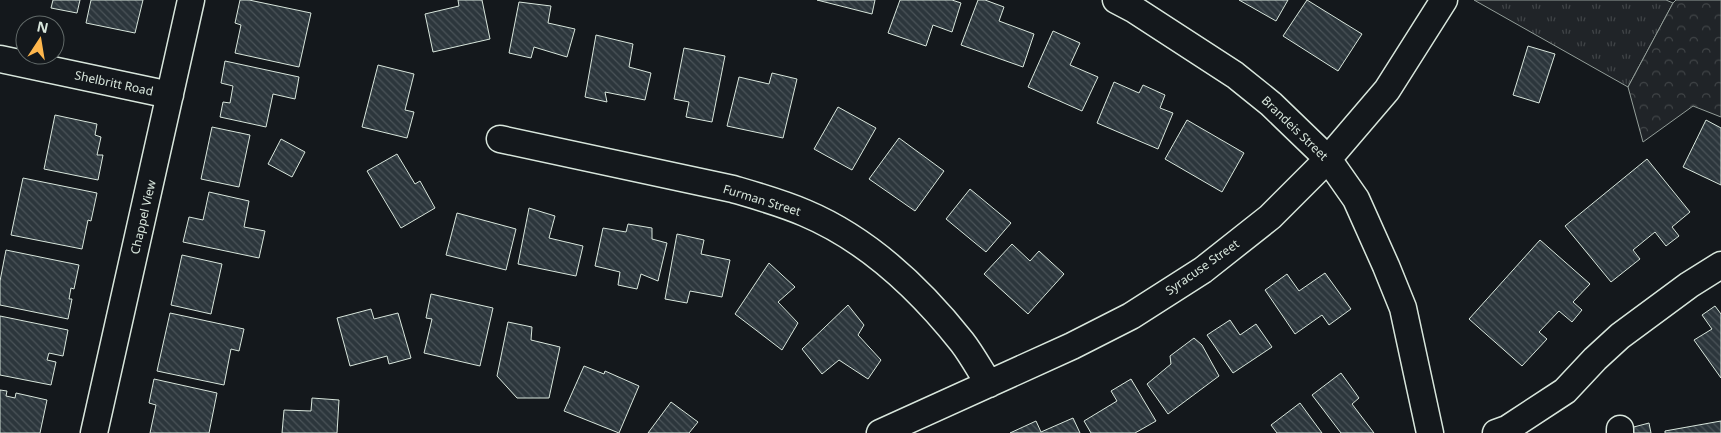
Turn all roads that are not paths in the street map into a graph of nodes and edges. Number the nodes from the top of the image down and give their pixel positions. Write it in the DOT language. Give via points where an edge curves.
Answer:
graph roads {
  1 [pos="191,0"];
  2 [pos="1116,0"];
  3 [pos="1444,0"];
  4 [pos="0,59"];
  5 [pos="170,95"];
  6 [pos="500,139"];
  7 [pos="1328,159"];
  8 [pos="1721,265"];
  9 [pos="989,384"];
  10 [pos="94,433"];
  11 [pos="880,433"];
  12 [pos="1430,433"];
  13 [pos="1496,433"];
  1 -- 5 [label="street, Chappel View"];
  2 -- 7 [label="street, Brandeis Street" via="1236,75"];
  3 -- 7 [label="street, Syracuse Street" via="1387,90"];
  4 -- 5 [label="street, Shelbritt Road"];
  5 -- 10 [label="street, Chappel View"];
  6 -- 9 [label="street, Furman Street" via="733,189 806,213 873,252 902,276 963,344"];
  7 -- 9 [label="street, Syracuse Street" via="1270,217 1203,270 1131,316"];
  7 -- 12 [label="street, Brandeis Street" via="1356,199 1403,308"];
  8 -- 13 [label="street" via="1620,336 1565,391"];
  9 -- 11 [label="street, Syracuse Street"];
}
